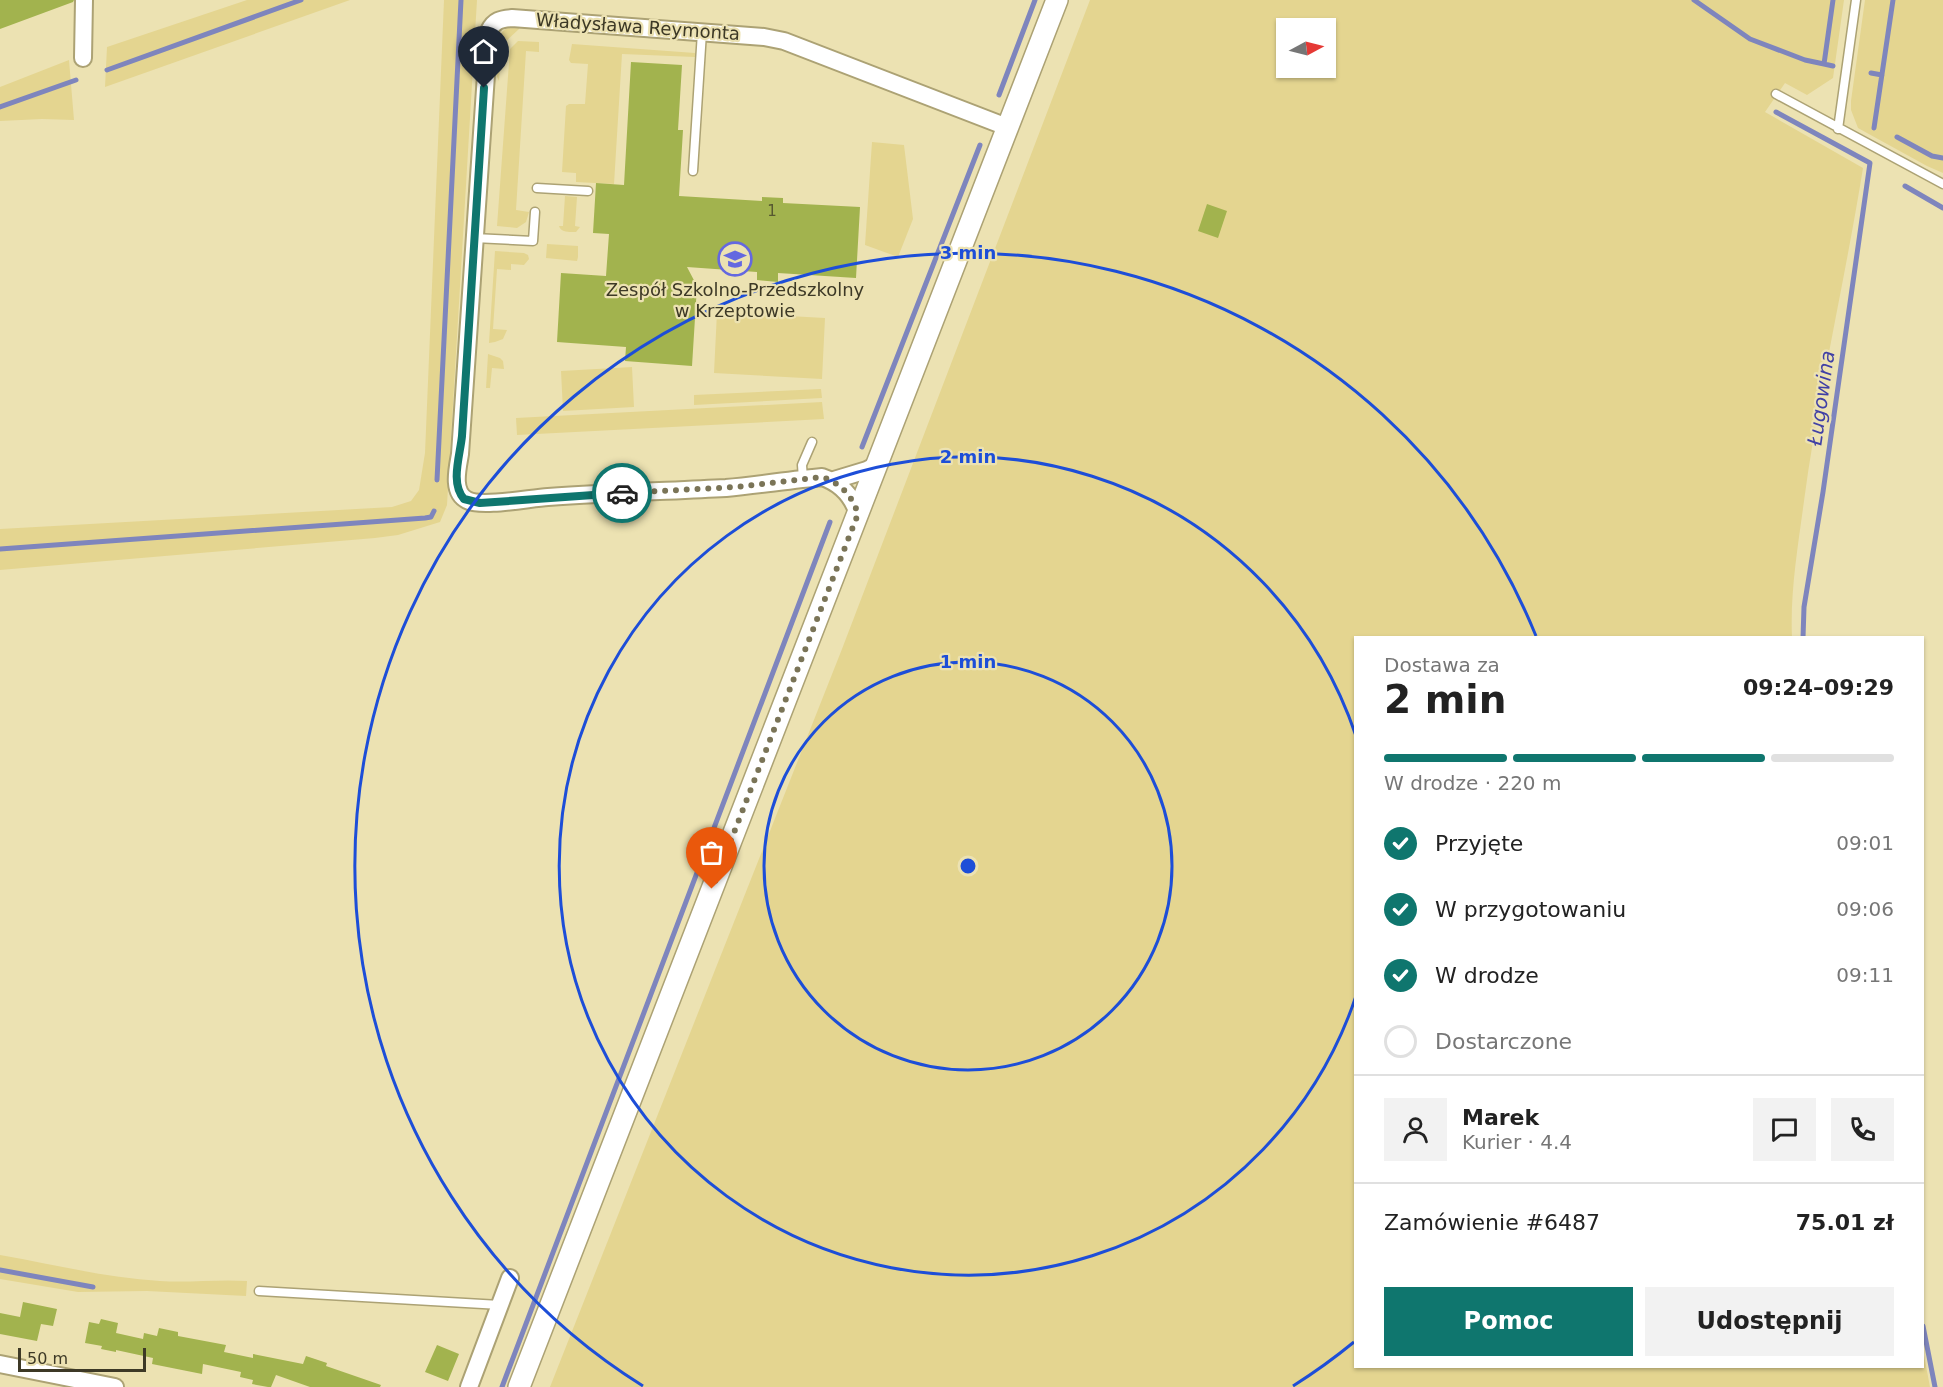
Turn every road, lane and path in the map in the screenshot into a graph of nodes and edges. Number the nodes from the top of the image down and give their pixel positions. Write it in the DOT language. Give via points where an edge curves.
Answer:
graph roads {
  1 [pos="84,0"];
  2 [pos="1057,0"];
  3 [pos="1856,0"];
  4 [pos="702,32"];
  5 [pos="83,58"];
  6 [pos="1776,94"];
  7 [pos="1008,127"];
  8 [pos="1838,129"];
  9 [pos="693,171"];
  10 [pos="1943,184"];
  11 [pos="537,188"];
  12 [pos="588,191"];
  13 [pos="535,212"];
  14 [pos="474,238"];
  15 [pos="812,442"];
  16 [pos="877,465"];
  17 [pos="803,479"];
  18 [pos="834,480"];
  19 [pos="858,514"];
  20 [pos="510,1278"];
  21 [pos="259,1291"];
  22 [pos="500,1305"];
  23 [pos="0,1364"];
  24 [pos="116,1387"];
  25 [pos="469,1387"];
  26 [pos="519,1387"];
  1 -- 5 [label="street"];
  2 -- 7 [label="street"];
  3 -- 8 [label="lane"];
  4 -- 7 [label="street, Władysława Reymonta" via="784,41"];
  4 -- 9 [label="lane"];
  4 -- 14 [label="street, Władysława Reymonta" via="512,18 492,24 487,42"];
  6 -- 8 [label="lane"];
  7 -- 16 [label="street"];
  8 -- 10 [label="lane"];
  11 -- 12 [label="lane"];
  13 -- 14 [label="lane" via="534,241"];
  14 -- 17 [label="street, Władysława Reymonta" via="457,472 457,488 464,499 480,503 727,488"];
  15 -- 17 [label="lane" via="802,465"];
  16 -- 18 [label="street, Władysława Reymonta"];
  16 -- 19 [label="street"];
  17 -- 18 [label="street, Władysława Reymonta"];
  18 -- 19 [label="street" via="853,499"];
  19 -- 26 [label="street"];
  20 -- 22 [label="street"];
  21 -- 22 [label="lane"];
  22 -- 25 [label="street"];
  23 -- 24 [label="street"];
}
